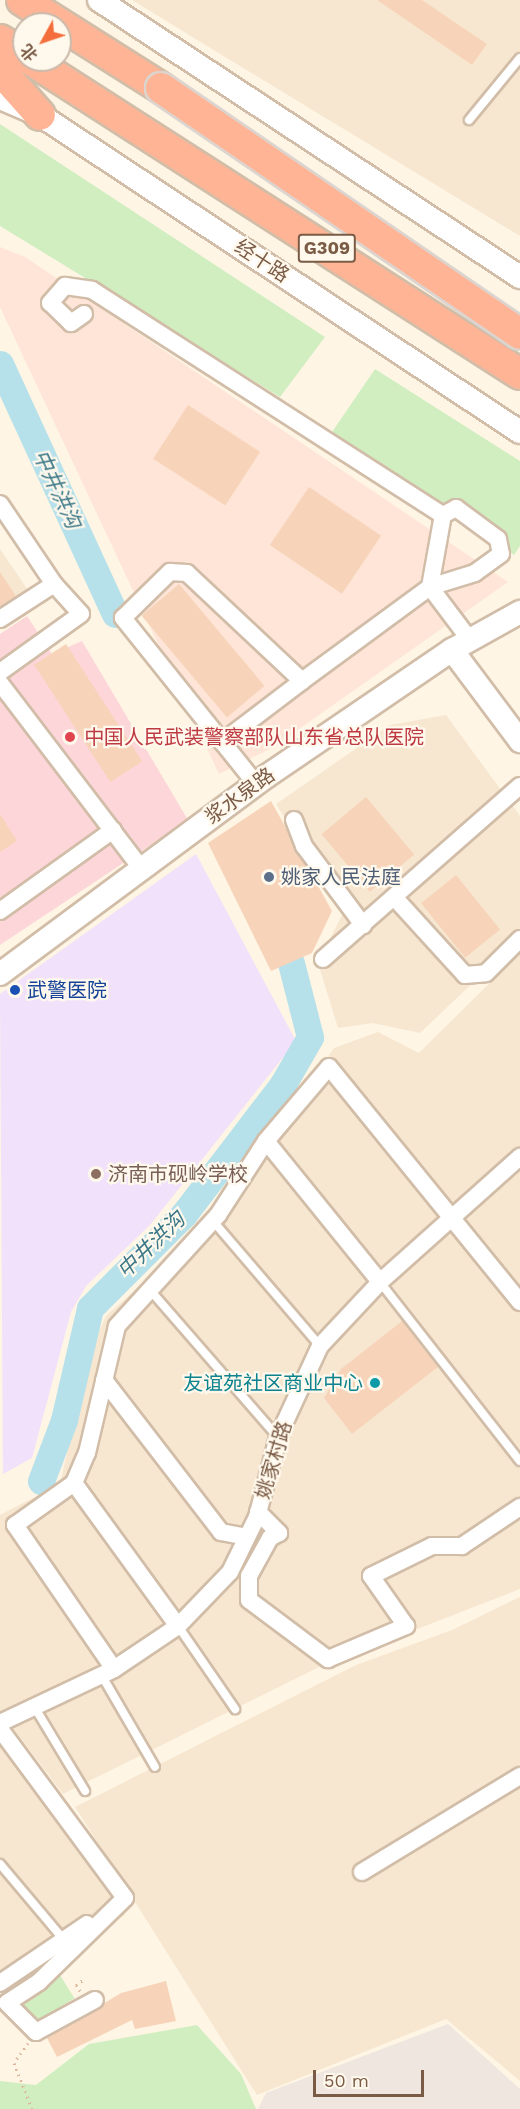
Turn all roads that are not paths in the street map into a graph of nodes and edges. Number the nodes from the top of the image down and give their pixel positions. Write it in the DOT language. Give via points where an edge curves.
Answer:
graph roads {
  1 [pos="22,0"];
  2 [pos="99,0"];
  3 [pos="520,58"];
  4 [pos="0,70"];
  5 [pos="50,72"];
  6 [pos="0,98"];
  7 [pos="40,115"];
  8 [pos="470,120"];
  9 [pos="520,277"];
  10 [pos="84,314"];
  11 [pos="520,334"];
  12 [pos="520,374"];
  13 [pos="520,432"];
  14 [pos="0,504"];
  15 [pos="443,515"];
  16 [pos="54,584"];
  17 [pos="430,587"];
  18 [pos="520,612"];
  19 [pos="0,619"];
  20 [pos="461,645"];
  21 [pos="0,672"];
  22 [pos="302,681"];
  23 [pos="0,683"];
  24 [pos="520,741"];
  25 [pos="222,742"];
  26 [pos="256,784"];
  27 [pos="520,786"];
  28 [pos="294,820"];
  29 [pos="113,830"];
  30 [pos="141,868"];
  31 [pos="394,897"];
  32 [pos="0,910"];
  33 [pos="363,925"];
  34 [pos="520,939"];
  35 [pos="324,959"];
  36 [pos="0,974"];
  37 [pos="266,1141"];
  38 [pos="520,1157"];
  39 [pos="451,1220"];
  40 [pos="213,1221"];
  41 [pos="380,1282"];
  42 [pos="150,1290"];
  43 [pos="520,1302"];
  44 [pos="320,1346"];
  45 [pos="104,1380"];
  46 [pos="278,1437"];
  47 [pos="520,1461"];
  48 [pos="74,1483"];
  49 [pos="520,1507"];
  50 [pos="258,1512"];
  51 [pos="247,1537"];
  52 [pos="178,1626"];
  53 [pos="108,1673"];
  54 [pos="35,1708"];
  55 [pos="235,1709"];
  56 [pos="0,1723"];
  57 [pos="0,1729"];
  58 [pos="155,1767"];
  59 [pos="520,1776"];
  60 [pos="85,1791"];
  61 [pos="0,1863"];
  62 [pos="362,1872"];
  63 [pos="125,1898"];
  64 [pos="64,1940"];
  65 [pos="0,1983"];
  66 [pos="95,2000"];
  1 -- 11 [label="highway, G309, bridge" via="161,88"];
  2 -- 9 [label="main road"];
  3 -- 8 [label="lane"];
  4 -- 7 [label="highway"];
  5 -- 12 [label="highway, G309"];
  6 -- 7 [label="main road, 经十路"];
  7 -- 13 [label="main road, 经十路"];
  10 -- 15 [label="street" via="71,323 50,303 65,286 92,290"];
  14 -- 16 [label="street"];
  15 -- 17 [label="street"];
  15 -- 17 [label="street" via="456,508 498,539 501,554 475,573"];
  16 -- 19 [label="street"];
  16 -- 21 [label="street" via="81,614"];
  17 -- 20 [label="street"];
  17 -- 22 [label="street"];
  18 -- 20 [label="main road, 浆水泉路"];
  20 -- 24 [label="main road"];
  20 -- 26 [label="main road, 浆水泉路"];
  22 -- 25 [label="street"];
  22 -- 25 [label="street" via="187,573 170,572 123,618"];
  23 -- 29 [label="street"];
  25 -- 26 [label="street"];
  26 -- 30 [label="main road, 浆水泉路"];
  27 -- 31 [label="street"];
  28 -- 33 [label="street" via="304,846"];
  29 -- 30 [label="street"];
  29 -- 32 [label="street"];
  30 -- 36 [label="main road, 浆水泉路"];
  31 -- 33 [label="street"];
  31 -- 34 [label="street" via="465,975 486,973"];
  33 -- 35 [label="street"];
  37 -- 39 [label="street" via="329,1067"];
  37 -- 40 [label="street"];
  37 -- 41 [label="street"];
  38 -- 39 [label="street, 姚家村路"];
  39 -- 41 [label="street, 姚家村路"];
  39 -- 43 [label="street"];
  40 -- 42 [label="street"];
  40 -- 44 [label="lane"];
  41 -- 44 [label="street, 姚家村路"];
  41 -- 47 [label="lane"];
  42 -- 45 [label="street" via="117,1326"];
  42 -- 46 [label="lane"];
  44 -- 46 [label="street, 姚家村路"];
  45 -- 48 [label="street" via="87,1453"];
  45 -- 51 [label="street" via="221,1532"];
  46 -- 50 [label="street, 姚家村路"];
  48 -- 52 [label="street"];
  48 -- 53 [label="street" via="15,1525"];
  49 -- 50 [label="street" via="462,1546 432,1546 370,1576 406,1626 328,1659 249,1600 249,1576 270,1538 279,1533"];
  50 -- 51 [label="street, 姚家村路"];
  51 -- 52 [label="street, 姚家村路" via="230,1572"];
  52 -- 53 [label="street, 姚家村路"];
  52 -- 55 [label="lane"];
  53 -- 54 [label="street, 姚家村路"];
  53 -- 58 [label="lane"];
  54 -- 56 [label="street, 姚家村路"];
  54 -- 60 [label="lane"];
  57 -- 63 [label="street"];
  59 -- 62 [label="street"];
  61 -- 64 [label="lane"];
  63 -- 64 [label="street"];
  63 -- 66 [label="street" via="39,1982 7,2002 36,2032"];
  64 -- 65 [label="street"];
}
